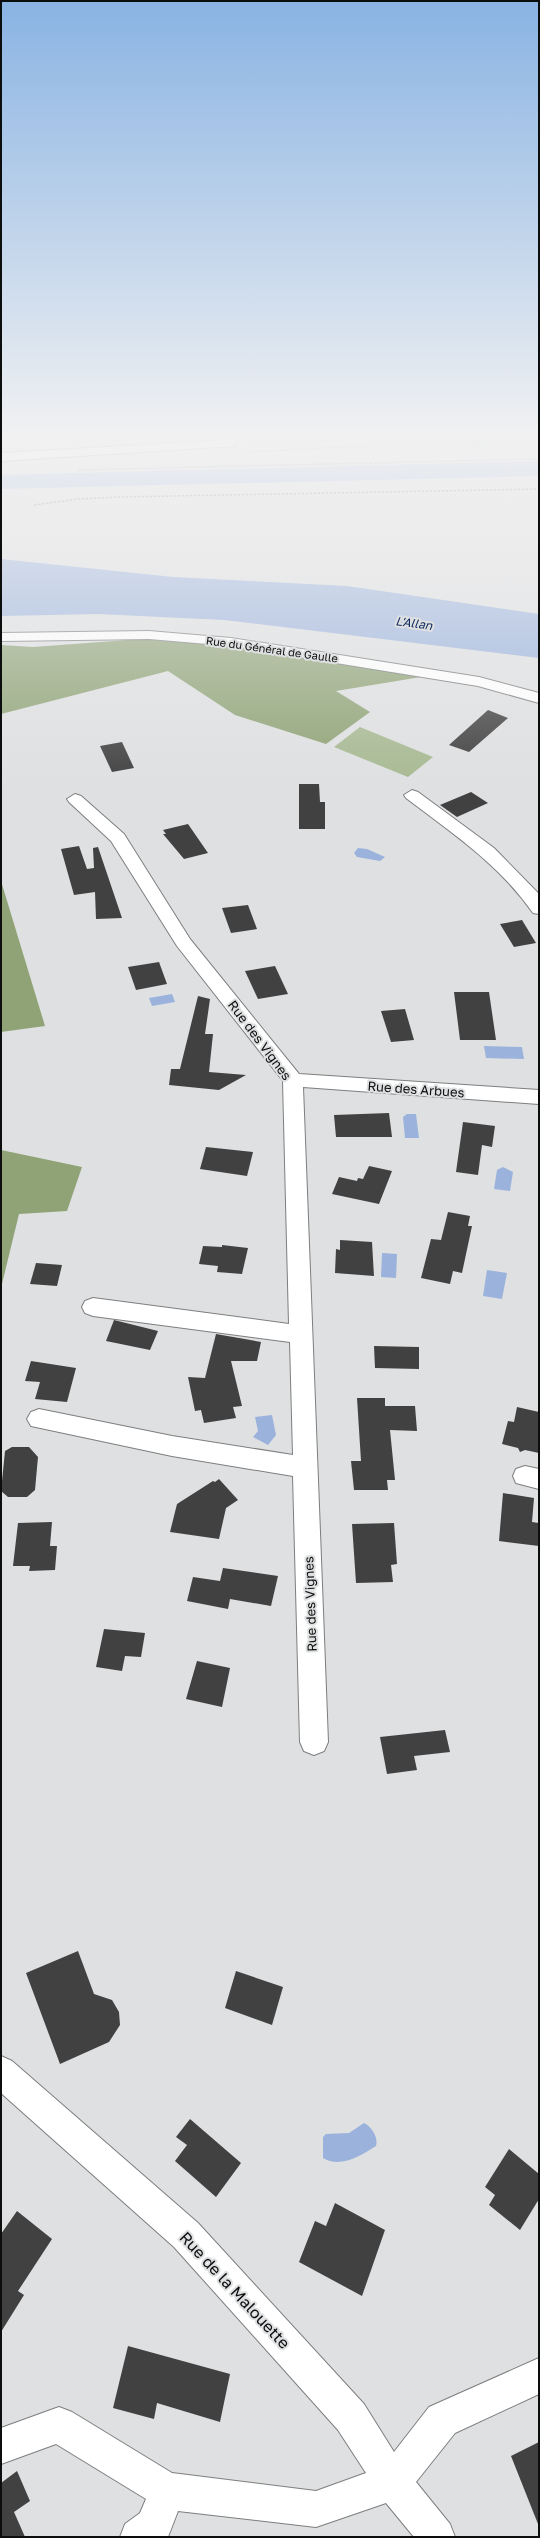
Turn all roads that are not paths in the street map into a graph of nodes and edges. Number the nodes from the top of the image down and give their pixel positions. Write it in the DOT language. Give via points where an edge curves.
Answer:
graph roads {
  1 [pos="1,637"];
  2 [pos="539,698"];
  3 [pos="412,795"];
  4 [pos="75,799"];
  5 [pos="539,909"];
  6 [pos="293,1080"];
  7 [pos="539,1097"];
  8 [pos="93,1307"];
  9 [pos="302,1335"];
  10 [pos="39,1419"];
  11 [pos="306,1467"];
  12 [pos="314,1742"];
  13 [pos="1,2072"];
  14 [pos="539,2376"];
  15 [pos="1,2446"];
  16 [pos="393,2482"];
  17 [pos="167,2491"];
  18 [pos="138,2537"];
  19 [pos="437,2537"];
  1 -- 2 [label="street, Rue du Général de Gaulle" via="149,635 231,642 479,682"];
  3 -- 5 [label="street" via="488,852 536,901"];
  4 -- 6 [label="street, Rue des Vignes" via="118,838 183,942"];
  6 -- 7 [label="street, Rue des Arbues"];
  6 -- 9 [label="street, Rue des Vignes"];
  8 -- 9 [label="street"];
  9 -- 11 [label="street, Rue des Vignes"];
  10 -- 11 [label="street" via="161,1446 254,1462"];
  11 -- 12 [label="street, Rue des Vignes"];
  13 -- 16 [label="street, Rue de la Malouette" via="186,2234 351,2417"];
  14 -- 16 [label="street" via="442,2420"];
  15 -- 17 [label="street" via="59,2425"];
  16 -- 17 [label="street" via="316,2509"];
  16 -- 19 [label="street, Rue de la Malouette"];
  17 -- 18 [label="street" via="154,2526"];
}
